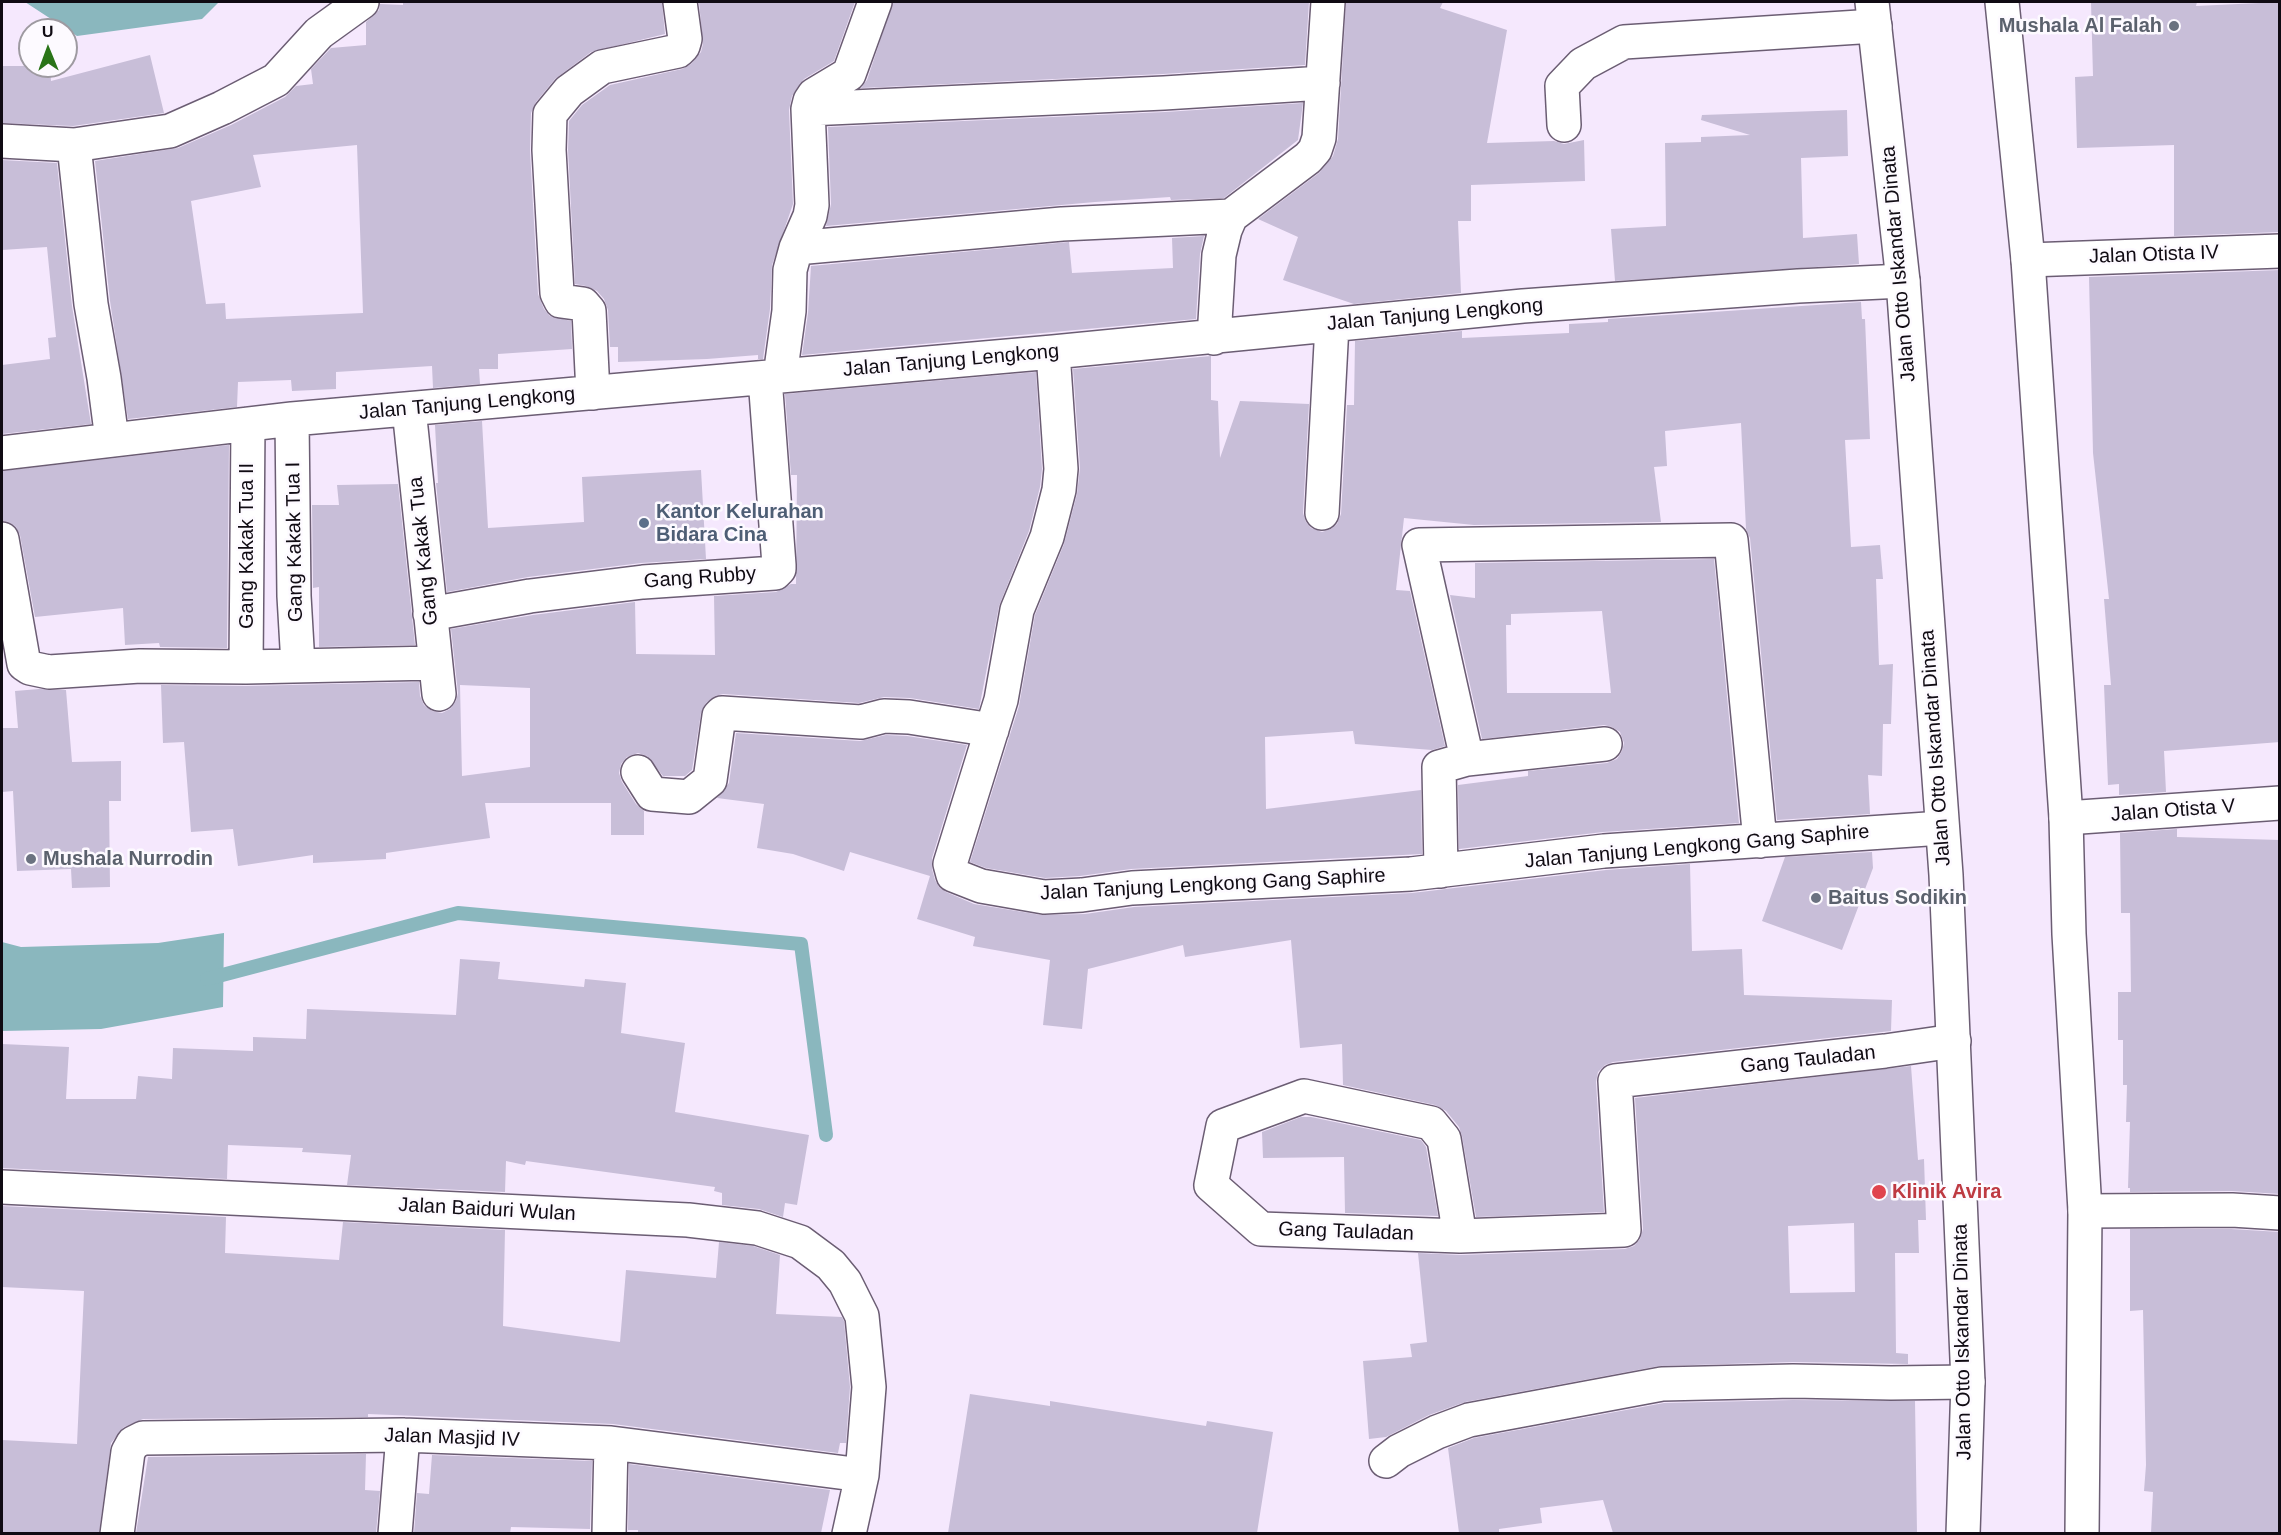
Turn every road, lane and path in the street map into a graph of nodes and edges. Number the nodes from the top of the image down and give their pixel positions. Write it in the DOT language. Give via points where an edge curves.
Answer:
graph roads {
  1 [pos="362,2"];
  2 [pos="680,2"];
  3 [pos="875,2"];
  4 [pos="1328,2"];
  5 [pos="2002,2"];
  6 [pos="1873,14"];
  7 [pos="1323,82"];
  8 [pos="808,109"];
  9 [pos="1564,125"];
  10 [pos="2,141"];
  11 [pos="74,145"];
  12 [pos="1231,216"];
  13 [pos="796,248"];
  14 [pos="2280,250"];
  15 [pos="2028,260"];
  16 [pos="1903,281"];
  17 [pos="1332,325"];
  18 [pos="1214,338"];
  19 [pos="1053,352"];
  20 [pos="772,377"];
  21 [pos="593,393"];
  22 [pos="409,409"];
  23 [pos="292,419"];
  24 [pos="248,424"];
  25 [pos="112,440"];
  26 [pos="2,453"];
  27 [pos="1322,513"];
  28 [pos="2,539"];
  29 [pos="430,614"];
  30 [pos="298,665"];
  31 [pos="246,668"];
  32 [pos="16,669"];
  33 [pos="992,730"];
  34 [pos="1605,744"];
  35 [pos="1467,759"];
  36 [pos="638,772"];
  37 [pos="2280,803"];
  38 [pos="2066,818"];
  39 [pos="1942,828"];
  40 [pos="1760,841"];
  41 [pos="1441,871"];
  42 [pos="1954,1041"];
  43 [pos="2,1187"];
  44 [pos="2085,1211"];
  45 [pos="2280,1213"];
  46 [pos="1460,1236"];
  47 [pos="1968,1382"];
  48 [pos="403,1436"];
  49 [pos="611,1443"];
  50 [pos="1386,1461"];
  51 [pos="862,1474"];
  52 [pos="117,1533"];
  53 [pos="396,1533"];
  54 [pos="609,1533"];
  55 [pos="849,1533"];
  56 [pos="1963,1533"];
  57 [pos="2082,1533"];
  1 -- 11 [label="street" via="319,33 276,80 222,108 170,131"];
  2 -- 21 [label="street" via="685,39 678,51 602,67 568,91 550,114 557,293 561,301 583,304 589,311"];
  3 -- 8 [label="street" via="849,74 814,95"];
  4 -- 7 [label="street"];
  5 -- 15 [label="street"];
  6 -- 9 [label="street" via="1624,42 1583,64 1562,86"];
  6 -- 16 [label="street, Jalan Otto Iskandar Dinata"];
  7 -- 8 [label="street"];
  7 -- 12 [label="street" via="1315,150"];
  8 -- 13 [label="street" via="812,205"];
  10 -- 11 [label="street"];
  11 -- 25 [label="street" via="91,304"];
  12 -- 13 [label="street" via="1062,224"];
  12 -- 18 [label="street" via="1219,255"];
  13 -- 20 [label="street" via="790,270 789,311"];
  14 -- 15 [label="street, Jalan Otista IV"];
  15 -- 38 [label="street"];
  16 -- 17 [label="street, Jalan Tanjung Lengkong" via="1523,306"];
  16 -- 39 [label="street, Jalan Otto Iskandar Dinata"];
  17 -- 18 [label="street, Jalan Tanjung Lengkong"];
  17 -- 27 [label="street"];
  18 -- 19 [label="street, Jalan Tanjung Lengkong"];
  19 -- 20 [label="street, Jalan Tanjung Lengkong"];
  19 -- 33 [label="street, Jalan Tanjung Lengkong Gang Saphire" via="1059,490 1047,537 1017,610"];
  20 -- 21 [label="street, Jalan Tanjung Lengkong"];
  20 -- 29 [label="street, Gang Rubby" via="779,565 775,573 706,576 530,596"];
  21 -- 22 [label="street, Jalan Tanjung Lengkong"];
  22 -- 23 [label="street, Jalan Tanjung Lengkong"];
  22 -- 29 [label="street, Gang Kakak Tua"];
  23 -- 24 [label="street, Jalan Tanjung Lengkong"];
  23 -- 30 [label="street, Gang Kakak Tua I"];
  24 -- 25 [label="street, Jalan Tanjung Lengkong"];
  24 -- 31 [label="street, Gang Kakak Tua II"];
  25 -- 26 [label="street, Jalan Tanjung Lengkong"];
  28 -- 32 [label="street" via="24,664"];
  29 -- 30 [label="street, Gang Kakak Tua" via="437,679"];
  30 -- 31 [label="street"];
  31 -- 32 [label="street" via="141,666 49,672"];
  33 -- 36 [label="street" via="909,717 884,716 861,722 722,713 710,780 689,797 652,794"];
  33 -- 41 [label="street, Jalan Tanjung Lengkong Gang Saphire" via="950,864 952,875 981,886 1044,897 1132,888"];
  34 -- 35 [label="street"];
  35 -- 40 [label="street" via="1419,545 1731,540"];
  35 -- 41 [label="street" via="1439,767"];
  37 -- 38 [label="street, Jalan Otista V"];
  38 -- 44 [label="street"];
  39 -- 40 [label="street, Jalan Tanjung Lengkong Gang Saphire"];
  39 -- 42 [label="street, Jalan Otto Iskandar Dinata"];
  40 -- 41 [label="street, Jalan Tanjung Lengkong Gang Saphire" via="1604,851"];
  42 -- 46 [label="street, Gang Tauladan" via="1615,1081 1624,1230"];
  42 -- 47 [label="street, Jalan Otto Iskandar Dinata"];
  43 -- 51 [label="street, Jalan Baiduri Wulan" via="688,1220 757,1227 800,1242 831,1265 845,1282 862,1316 869,1387"];
  44 -- 45 [label="street"];
  44 -- 57 [label="street"];
  46 -- 46 [label="street, Gang Tauladan" via="1261,1229 1210,1185 1223,1126 1304,1096 1431,1123 1444,1138"];
  47 -- 50 [label="street" via="1662,1384 1469,1420 1437,1432"];
  47 -- 56 [label="street, Jalan Otto Iskandar Dinata"];
  48 -- 49 [label="street, Jalan Masjid IV"];
  48 -- 52 [label="street, Jalan Masjid IV" via="142,1438 128,1452"];
  48 -- 53 [label="street"];
  49 -- 51 [label="street, Jalan Masjid IV"];
  49 -- 54 [label="street"];
  51 -- 55 [label="street, Jalan Baiduri Wulan"];
}
